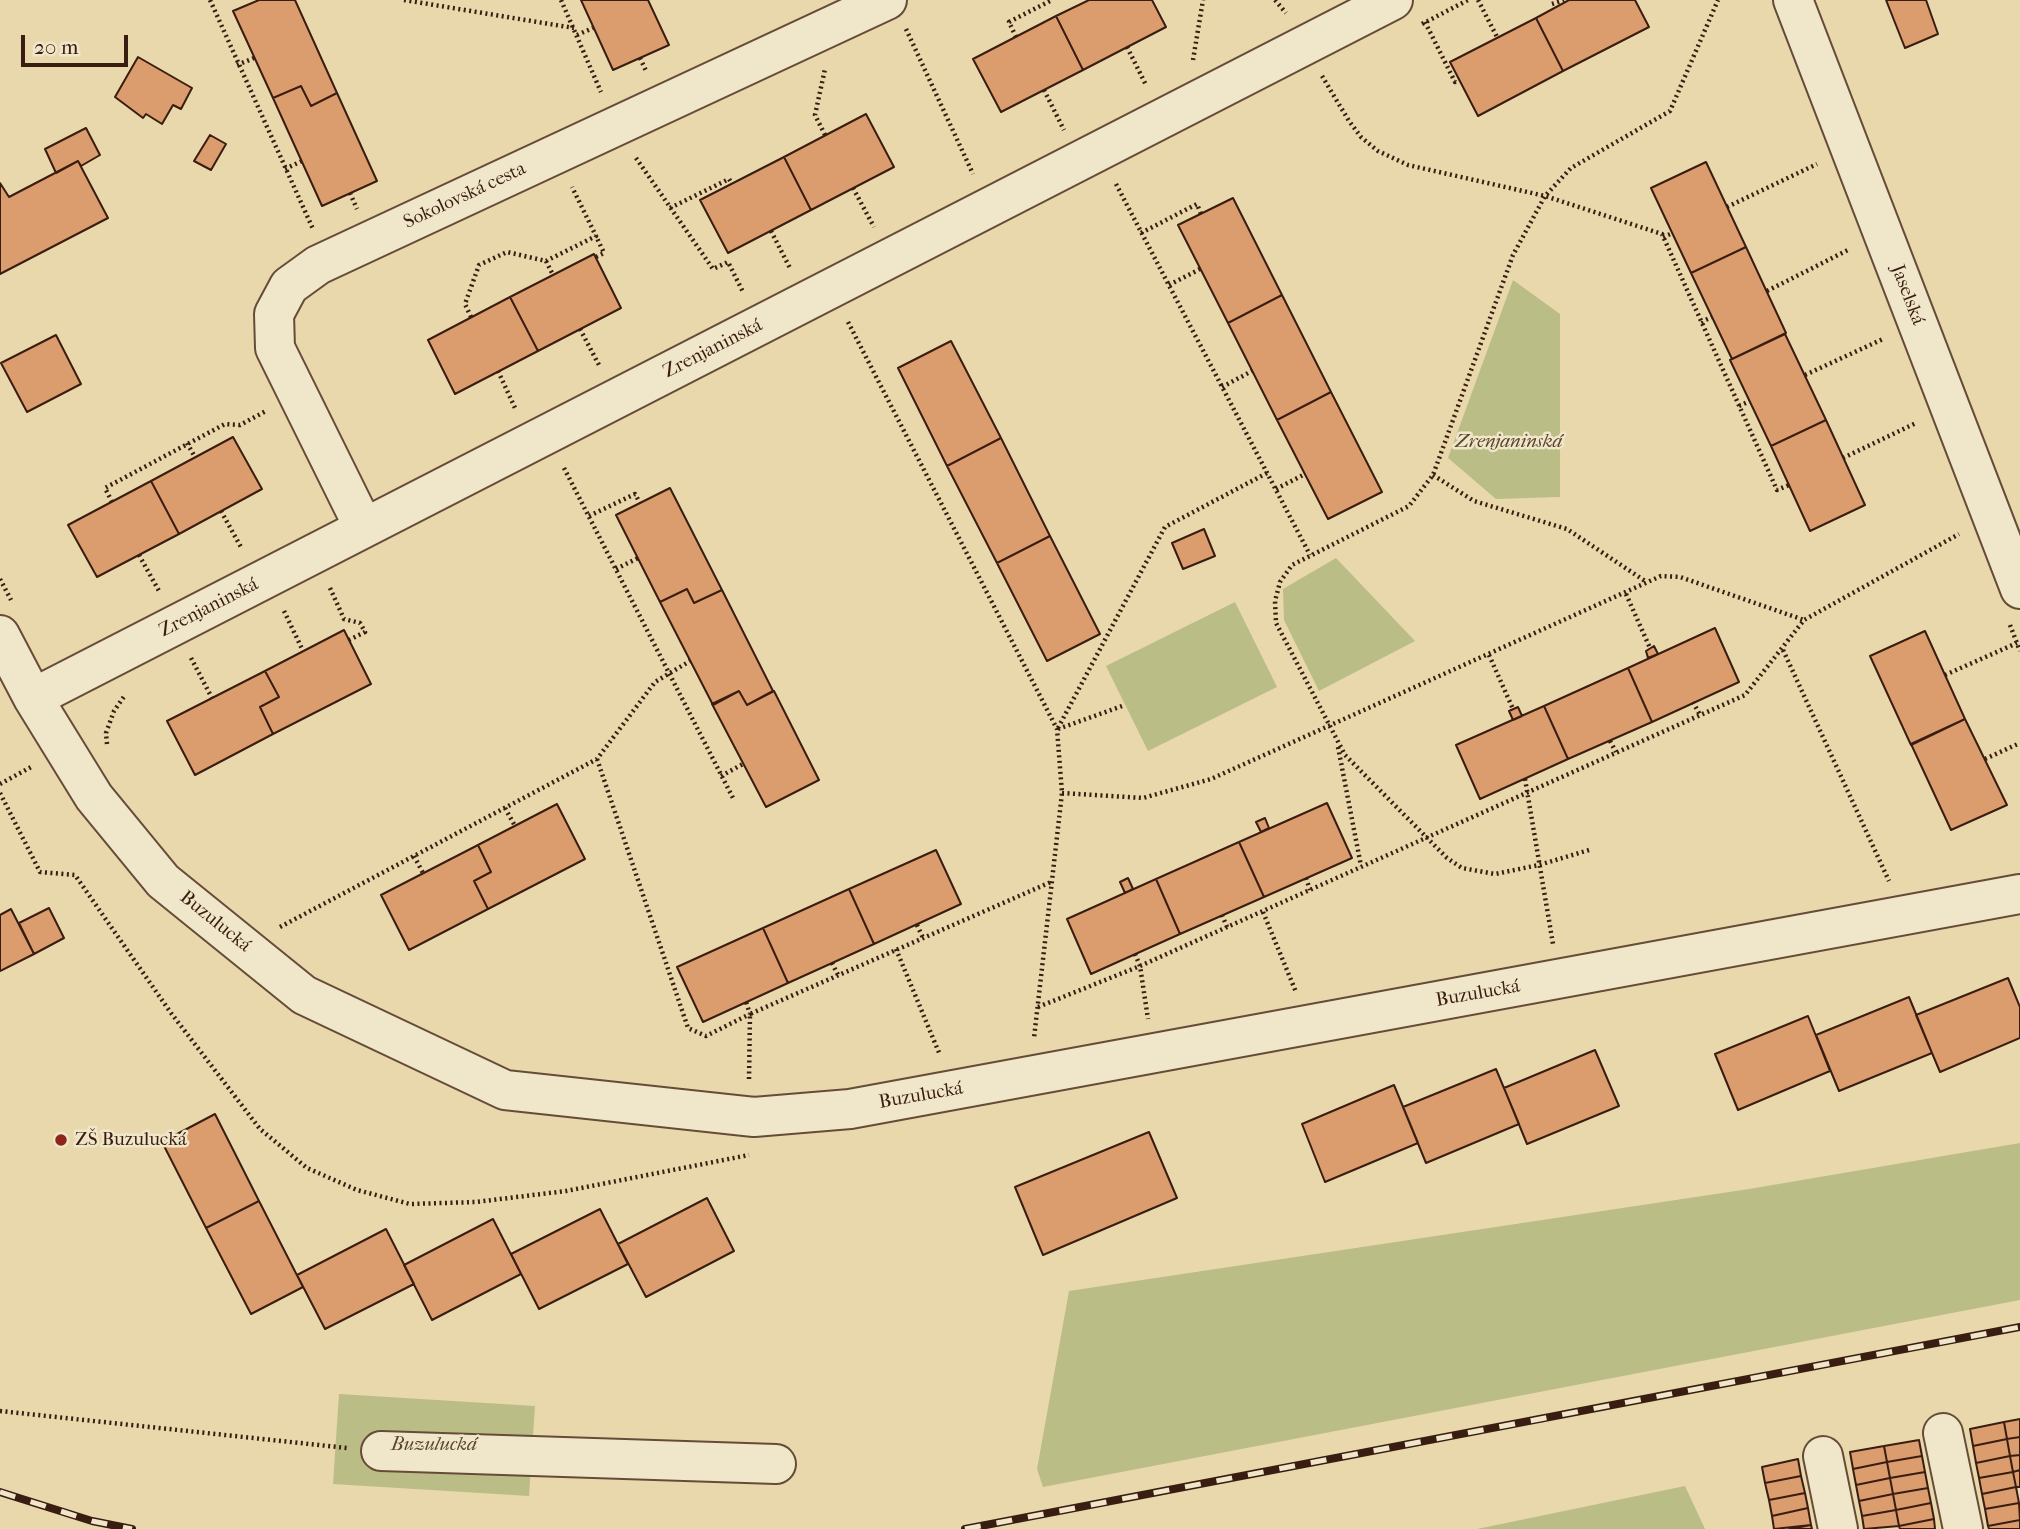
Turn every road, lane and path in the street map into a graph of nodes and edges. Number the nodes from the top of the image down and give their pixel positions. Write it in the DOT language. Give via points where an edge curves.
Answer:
graph roads {
  1 [pos="210,0"];
  2 [pos="404,0"];
  3 [pos="561,0"];
  4 [pos="1052,0"];
  5 [pos="1203,0"];
  6 [pos="1468,0"];
  7 [pos="1478,0"];
  8 [pos="1564,0"];
  9 [pos="1718,0"];
  10 [pos="1793,0"];
  11 [pos="1552,4"];
  12 [pos="895,12"];
  13 [pos="1403,14"];
  14 [pos="1425,22"];
  15 [pos="836,24"];
  16 [pos="593,28"];
  17 [pos="574,29"];
  18 [pos="577,35"];
  19 [pos="1016,37"];
  20 [pos="1497,37"];
  21 [pos="1127,47"];
  22 [pos="254,58"];
  23 [pos="237,65"];
  24 [pos="1192,65"];
  25 [pos="1333,69"];
  26 [pos="1322,75"];
  27 [pos="1460,79"];
  28 [pos="1310,82"];
  29 [pos="1147,88"];
  30 [pos="1044,90"];
  31 [pos="615,127"];
  32 [pos="825,135"];
  33 [pos="1069,140"];
  34 [pos="556,154"];
  35 [pos="302,162"];
  36 [pos="1819,163"];
  37 [pos="285,169"];
  38 [pos="1127,176"];
  39 [pos="1115,183"];
  40 [pos="732,184"];
  41 [pos="979,186"];
  42 [pos="853,188"];
  43 [pos="1103,189"];
  44 [pos="1545,196"];
  45 [pos="1727,207"];
  46 [pos="670,208"];
  47 [pos="1201,214"];
  48 [pos="771,231"];
  49 [pos="1141,233"];
  50 [pos="1673,233"];
  51 [pos="596,236"];
  52 [pos="880,237"];
  53 [pos="1663,237"];
  54 [pos="1863,243"];
  55 [pos="596,257"];
  56 [pos="328,261"];
  57 [pos="546,261"];
  58 [pos="1200,269"];
  59 [pos="554,275"];
  60 [pos="796,280"];
  61 [pos="1168,285"];
  62 [pos="1767,291"];
  63 [pos="744,294"];
  64 [pos="859,315"];
  65 [pos="471,317"];
  66 [pos="1712,317"];
  67 [pos="847,321"];
  68 [pos="1701,322"];
  69 [pos="835,328"];
  70 [pos="580,329"];
  71 [pos="1885,338"];
  72 [pos="599,366"];
  73 [pos="498,371"];
  74 [pos="1252,371"];
  75 [pos="1805,375"];
  76 [pos="1222,387"];
  77 [pos="297,394"];
  78 [pos="1750,401"];
  79 [pos="1739,406"];
  80 [pos="515,409"];
  81 [pos="1917,422"];
  82 [pos="187,443"];
  83 [pos="195,457"];
  84 [pos="1843,457"];
  85 [pos="575,461"];
  86 [pos="563,467"];
  87 [pos="551,473"];
  88 [pos="1267,473"];
  89 [pos="1305,474"];
  90 [pos="1433,475"];
  91 [pos="1789,485"];
  92 [pos="1276,489"];
  93 [pos="112,502"];
  94 [pos="640,503"];
  95 [pos="222,511"];
  96 [pos="589,516"];
  97 [pos="364,528"];
  98 [pos="1961,533"];
  99 [pos="243,552"];
  100 [pos="139,555"];
  101 [pos="1310,555"];
  102 [pos="638,558"];
  103 [pos="616,569"];
  104 [pos="342,581"];
  105 [pos="1645,581"];
  106 [pos="329,587"];
  107 [pos="2020,589"];
  108 [pos="159,592"];
  109 [pos="318,593"];
  110 [pos="1626,594"];
  111 [pos="295,604"];
  112 [pos="283,610"];
  113 [pos="272,616"];
  114 [pos="1804,620"];
  115 [pos="0,635"];
  116 [pos="349,640"];
  117 [pos="2017,643"];
  118 [pos="1650,648"];
  119 [pos="1783,650"];
  120 [pos="202,651"];
  121 [pos="303,651"];
  122 [pos="1489,655"];
  123 [pos="191,657"];
  124 [pos="690,662"];
  125 [pos="180,663"];
  126 [pos="668,672"];
  127 [pos="1945,675"];
  128 [pos="131,690"];
  129 [pos="33,698"];
  130 [pos="212,698"];
  131 [pos="1693,702"];
  132 [pos="1125,705"];
  133 [pos="1513,709"];
  134 [pos="1700,715"];
  135 [pos="1328,726"];
  136 [pos="1057,729"];
  137 [pos="1610,741"];
  138 [pos="1337,743"];
  139 [pos="2020,743"];
  140 [pos="1616,752"];
  141 [pos="108,756"];
  142 [pos="597,759"];
  143 [pos="1985,759"];
  144 [pos="743,764"];
  145 [pos="721,776"];
  146 [pos="1525,779"];
  147 [pos="0,793"];
  148 [pos="1062,793"];
  149 [pos="1529,793"];
  150 [pos="734,800"];
  151 [pos="505,808"];
  152 [pos="515,826"];
  153 [pos="1427,836"];
  154 [pos="1589,850"];
  155 [pos="414,856"];
  156 [pos="1539,865"];
  157 [pos="1361,866"];
  158 [pos="424,873"];
  159 [pos="1306,878"];
  160 [pos="1052,881"];
  161 [pos="1310,890"];
  162 [pos="1893,891"];
  163 [pos="2020,894"];
  164 [pos="1262,912"];
  165 [pos="1222,915"];
  166 [pos="917,925"];
  167 [pos="1227,928"];
  168 [pos="270,932"];
  169 [pos="923,938"];
  170 [pos="896,949"];
  171 [pos="1135,954"];
  172 [pos="1555,955"];
  173 [pos="832,963"];
  174 [pos="1140,966"];
  175 [pos="838,975"];
  176 [pos="746,1002"];
  177 [pos="1301,1002"];
  178 [pos="1038,1007"];
  179 [pos="750,1014"];
  180 [pos="1150,1030"];
  181 [pos="1034,1041"];
  182 [pos="945,1066"];
  183 [pos="749,1091"];
  184 [pos="752,1154"];
  185 [pos="0,1411"];
  186 [pos="1943,1433"];
  187 [pos="381,1451"];
  188 [pos="1823,1457"];
  189 [pos="776,1465"];
  190 [pos="1838,1529"];
  191 [pos="1964,1529"];
  1 -- 23 [label="path"];
  2 -- 17 [label="path"];
  3 -- 17 [label="path"];
  4 -- 19 [label="path" via="1009,22"];
  5 -- 24 [label="path"];
  6 -- 14 [label="path"];
  7 -- 20 [label="path"];
  8 -- 11 [label="path"];
  9 -- 44 [label="path" via="1670,111 1571,168"];
  10 -- 107 [label="street, Jaselská"];
  12 -- 15 [label="street, Sokolovská cesta"];
  12 -- 41 [label="path"];
  13 -- 14 [label="path"];
  13 -- 97 [label="street, Zrenjaninská"];
  14 -- 27 [label="path" via="1455,82"];
  15 -- 31 [label="street, Sokolovská cesta"];
  15 -- 32 [label="path" via="814,115"];
  16 -- 18 [label="path"];
  17 -- 18 [label="path"];
  18 -- 31 [label="path"];
  21 -- 29 [label="path"];
  22 -- 23 [label="path"];
  23 -- 37 [label="path"];
  25 -- 26 [label="path"];
  26 -- 28 [label="path"];
  26 -- 44 [label="path" via="1349,121 1378,151 1408,165"];
  30 -- 33 [label="path"];
  31 -- 34 [label="street, Sokolovská cesta"];
  31 -- 46 [label="path"];
  34 -- 51 [label="path"];
  34 -- 56 [label="street, Sokolovská cesta"];
  35 -- 37 [label="path"];
  36 -- 45 [label="path"];
  37 -- 56 [label="path"];
  38 -- 39 [label="path"];
  39 -- 43 [label="path"];
  39 -- 49 [label="path"];
  40 -- 46 [label="path" via="729,179"];
  42 -- 52 [label="path"];
  44 -- 53 [label="path"];
  44 -- 90 [label="path" via="1513,255"];
  46 -- 63 [label="path" via="713,269 727,262"];
  47 -- 49 [label="path" via="1197,204"];
  48 -- 60 [label="path"];
  49 -- 61 [label="path"];
  50 -- 53 [label="path"];
  51 -- 55 [label="path" via="604,253"];
  51 -- 57 [label="path"];
  53 -- 68 [label="path"];
  54 -- 62 [label="path"];
  56 -- 77 [label="street, Sokolovská cesta" via="289,286 274,314 275,348"];
  57 -- 59 [label="path"];
  57 -- 65 [label="path" via="507,251 479,265 465,304"];
  58 -- 61 [label="path"];
  61 -- 76 [label="path"];
  64 -- 67 [label="path"];
  66 -- 68 [label="path"];
  67 -- 69 [label="path"];
  67 -- 136 [label="path"];
  68 -- 79 [label="path"];
  70 -- 72 [label="path"];
  71 -- 75 [label="path"];
  73 -- 80 [label="path"];
  74 -- 76 [label="path"];
  76 -- 88 [label="path"];
  77 -- 82 [label="path" via="240,425 225,424"];
  77 -- 97 [label="street, Sokolovská cesta"];
  78 -- 79 [label="path"];
  79 -- 91 [label="path" via="1777,490"];
  81 -- 84 [label="path"];
  82 -- 83 [label="path"];
  82 -- 93 [label="path" via="105,488"];
  85 -- 86 [label="path"];
  86 -- 87 [label="path"];
  86 -- 96 [label="path"];
  88 -- 92 [label="path"];
  88 -- 136 [label="path" via="1165,527"];
  89 -- 92 [label="path"];
  90 -- 101 [label="path" via="1409,506"];
  90 -- 105 [label="path" via="1474,501 1567,529"];
  92 -- 101 [label="path"];
  94 -- 96 [label="path" via="635,494"];
  95 -- 99 [label="path"];
  96 -- 103 [label="path"];
  97 -- 129 [label="street, Zrenjaninská"];
  98 -- 114 [label="path"];
  100 -- 108 [label="path"];
  101 -- 135 [label="path" via="1292,565 1280,582 1276,623"];
  102 -- 103 [label="path"];
  103 -- 126 [label="path"];
  104 -- 106 [label="path"];
  105 -- 110 [label="path"];
  105 -- 114 [label="path" via="1680,577"];
  106 -- 109 [label="path"];
  106 -- 116 [label="path" via="344,619 360,623 365,632"];
  110 -- 118 [label="path"];
  110 -- 122 [label="path"];
  111 -- 112 [label="path"];
  112 -- 113 [label="path"];
  112 -- 121 [label="path"];
  114 -- 119 [label="path"];
  115 -- 129 [label="street, Buzulucká"];
  117 -- 127 [label="path"];
  119 -- 134 [label="path" via="1745,695"];
  119 -- 162 [label="path"];
  120 -- 123 [label="path"];
  122 -- 133 [label="path"];
  122 -- 135 [label="path"];
  123 -- 125 [label="path"];
  123 -- 130 [label="path"];
  124 -- 126 [label="path"];
  126 -- 142 [label="path" via="655,682"];
  126 -- 145 [label="path"];
  128 -- 141 [label="path" via="114,711 106,733"];
  129 -- 163 [label="street, Buzulucká" via="94,797 163,881 304,995 505,1090 754,1117 850,1109"];
  131 -- 134 [label="path"];
  132 -- 136 [label="path"];
  134 -- 140 [label="path"];
  135 -- 138 [label="path"];
  135 -- 148 [label="path" via="1173,792 1143,798"];
  136 -- 148 [label="path"];
  137 -- 140 [label="path"];
  138 -- 153 [label="path"];
  138 -- 157 [label="path"];
  139 -- 143 [label="path"];
  140 -- 149 [label="path"];
  142 -- 151 [label="path"];
  142 -- 179 [label="path" via="688,1028 706,1036"];
  144 -- 145 [label="path"];
  145 -- 150 [label="path"];
  146 -- 149 [label="path"];
  147 -- 184 [label="path" via="40,872 75,875 171,1013 260,1129 307,1168 357,1190 410,1204 476,1202 566,1191"];
  148 -- 160 [label="path"];
  149 -- 153 [label="path"];
  149 -- 156 [label="path"];
  151 -- 152 [label="path"];
  151 -- 155 [label="path"];
  153 -- 156 [label="path" via="1462,868 1495,874"];
  153 -- 157 [label="path"];
  154 -- 156 [label="path"];
  155 -- 158 [label="path"];
  155 -- 168 [label="path"];
  156 -- 172 [label="path"];
  157 -- 161 [label="path"];
  159 -- 161 [label="path"];
  160 -- 169 [label="path"];
  160 -- 178 [label="path"];
  161 -- 164 [label="path"];
  164 -- 167 [label="path"];
  164 -- 177 [label="path"];
  165 -- 167 [label="path"];
  166 -- 169 [label="path"];
  167 -- 174 [label="path"];
  169 -- 170 [label="path"];
  170 -- 175 [label="path"];
  170 -- 182 [label="path"];
  171 -- 174 [label="path"];
  173 -- 175 [label="path"];
  174 -- 178 [label="path"];
  174 -- 180 [label="path"];
  175 -- 179 [label="path"];
  176 -- 179 [label="path"];
  178 -- 181 [label="path"];
  179 -- 183 [label="path"];
  185 -- 187 [label="path"];
  186 -- 191 [label="street"];
  187 -- 189 [label="street"];
  188 -- 190 [label="street"];
}
